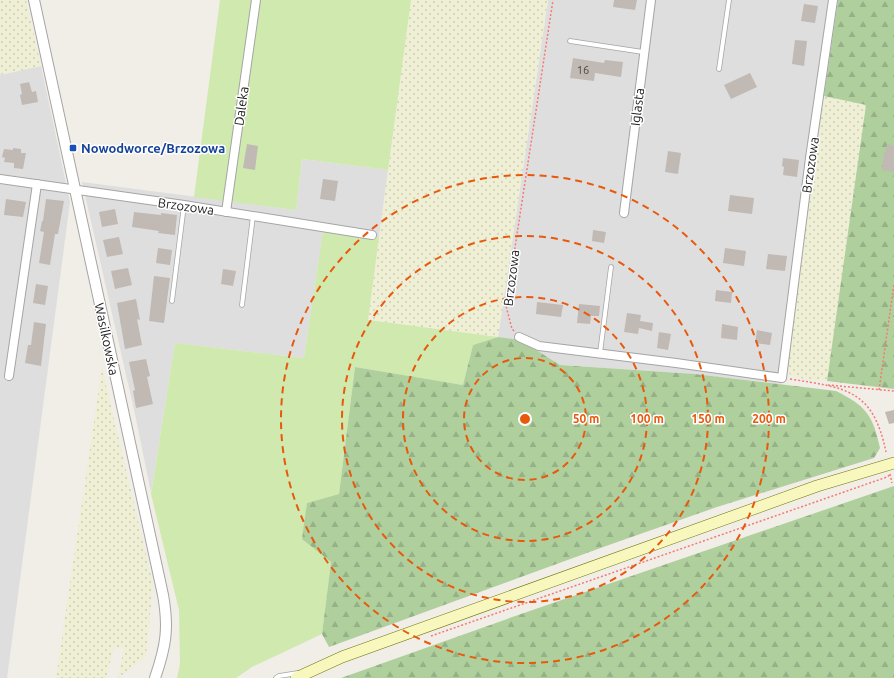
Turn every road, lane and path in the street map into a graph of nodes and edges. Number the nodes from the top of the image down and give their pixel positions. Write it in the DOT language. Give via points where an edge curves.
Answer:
graph roads {
  1 [pos="34,0"];
  2 [pos="256,0"];
  3 [pos="553,0"];
  4 [pos="651,0"];
  5 [pos="728,0"];
  6 [pos="833,0"];
  7 [pos="570,41"];
  8 [pos="643,52"];
  9 [pos="719,69"];
  10 [pos="0,179"];
  11 [pos="37,184"];
  12 [pos="75,190"];
  13 [pos="184,205"];
  14 [pos="226,212"];
  15 [pos="624,213"];
  16 [pos="254,216"];
  17 [pos="372,235"];
  18 [pos="611,267"];
  19 [pos="894,284"];
  20 [pos="172,301"];
  21 [pos="242,305"];
  22 [pos="519,337"];
  23 [pos="600,353"];
  24 [pos="9,376"];
  25 [pos="782,378"];
  26 [pos="820,384"];
  27 [pos="879,390"];
  28 [pos="894,391"];
  29 [pos="886,452"];
  30 [pos="894,467"];
  31 [pos="428,636"];
  32 [pos="312,670"];
  33 [pos="155,678"];
  34 [pos="276,678"];
  35 [pos="296,678"];
  1 -- 12 [label="street, Wasilkowska"];
  2 -- 14 [label="street, Daleka"];
  3 -- 22 [label="path, Brzozowa" via="506,306 512,329"];
  4 -- 8 [label="street, Iglasta"];
  5 -- 9 [label="lane"];
  6 -- 25 [label="street, Brzozowa"];
  7 -- 8 [label="lane"];
  8 -- 15 [label="street, Iglasta"];
  10 -- 11 [label="street, Brzozowa"];
  11 -- 12 [label="street, Brzozowa"];
  11 -- 24 [label="street"];
  12 -- 13 [label="street, Brzozowa"];
  12 -- 33 [label="street, Wasilkowska" via="164,595 165,644"];
  13 -- 14 [label="street, Brzozowa"];
  13 -- 20 [label="lane"];
  14 -- 16 [label="street, Brzozowa"];
  16 -- 17 [label="street, Brzozowa"];
  16 -- 21 [label="lane"];
  18 -- 23 [label="lane"];
  19 -- 27 [label="path"];
  22 -- 23 [label="street" via="539,346"];
  23 -- 25 [label="street"];
  25 -- 26 [label="path"];
  26 -- 27 [label="path"];
  26 -- 29 [label="path" via="845,390 857,396 866,405 880,428"];
  27 -- 28 [label="path"];
  30 -- 31 [label="path" via="887,477"];
  30 -- 32 [label="main road" via="817,486"];
  32 -- 34 [label="lane"];
  32 -- 35 [label="main road"];
}
